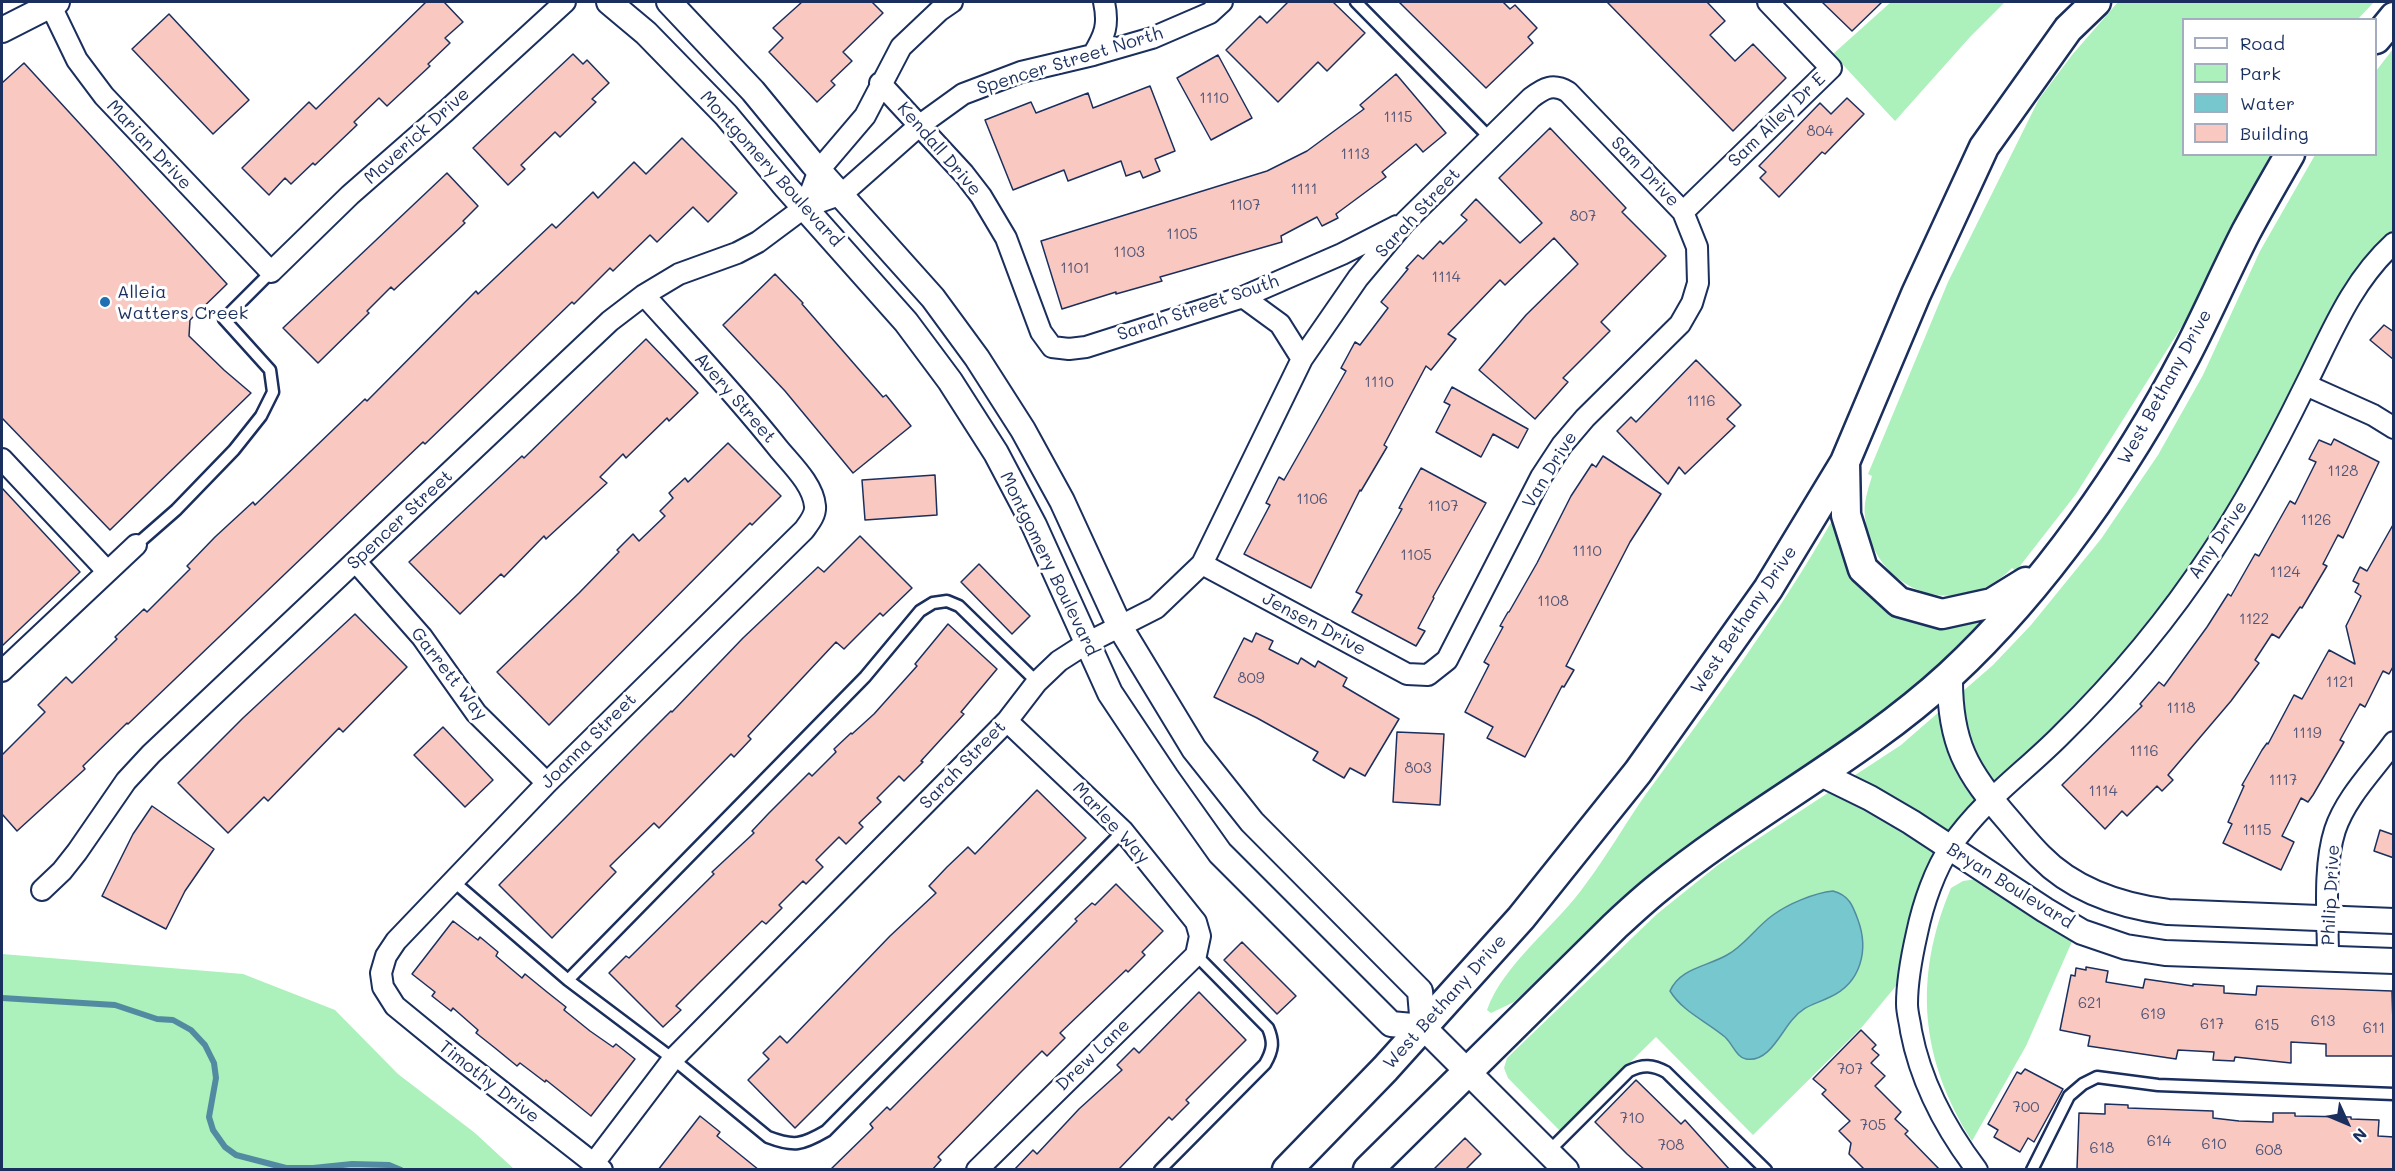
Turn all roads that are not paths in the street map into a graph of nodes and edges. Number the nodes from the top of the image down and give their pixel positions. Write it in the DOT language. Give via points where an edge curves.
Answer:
graph roads {
  1 [pos="565,2"];
  2 [pos="609,2"];
  3 [pos="669,2"];
  4 [pos="952,2"];
  5 [pos="1104,2"];
  6 [pos="1356,2"];
  7 [pos="1768,2"];
  8 [pos="2096,2"];
  9 [pos="52,3"];
  10 [pos="1216,3"];
  11 [pos="2394,17"];
  12 [pos="2,30"];
  13 [pos="2377,38"];
  14 [pos="1093,55"];
  15 [pos="880,83"];
  16 [pos="1552,86"];
  17 [pos="920,124"];
  18 [pos="1490,138"];
  19 [pos="2289,156"];
  20 [pos="819,170"];
  21 [pos="842,194"];
  22 [pos="805,207"];
  23 [pos="1683,212"];
  24 [pos="1405,222"];
  25 [pos="2394,243"];
  26 [pos="271,272"];
  27 [pos="1698,283"];
  28 [pos="644,295"];
  29 [pos="1243,297"];
  30 [pos="1052,347"];
  31 [pos="1302,359"];
  32 [pos="2306,385"];
  33 [pos="2394,428"];
  34 [pos="2,459"];
  35 [pos="1845,462"];
  36 [pos="816,507"];
  37 [pos="135,545"];
  38 [pos="356,562"];
  39 [pos="1202,564"];
  40 [pos="2051,566"];
  41 [pos="107,571"];
  42 [pos="1120,627"];
  43 [pos="1087,643"];
  44 [pos="2,671"];
  45 [pos="1428,675"];
  46 [pos="1950,675"];
  47 [pos="1037,682"];
  48 [pos="1007,721"];
  49 [pos="2394,742"];
  50 [pos="1821,774"];
  51 [pos="547,783"];
  52 [pos="1989,799"];
  53 [pos="1123,831"];
  54 [pos="1950,848"];
  55 [pos="453,881"];
  56 [pos="42,890"];
  57 [pos="2328,918"];
  58 [pos="2394,921"];
  59 [pos="1198,946"];
  60 [pos="2328,958"];
  61 [pos="2394,961"];
  62 [pos="568,980"];
  63 [pos="383,987"];
  64 [pos="1423,1028"];
  65 [pos="673,1059"];
  66 [pos="1467,1072"];
  67 [pos="2394,1094"];
  68 [pos="1548,1152"];
  69 [pos="598,1166"];
  70 [pos="977,1170"];
  71 [pos="1160,1170"];
  72 [pos="1287,1170"];
  73 [pos="1368,1170"];
  74 [pos="1566,1170"];
  75 [pos="1766,1170"];
  76 [pos="1977,1170"];
  77 [pos="2032,1170"];
  1 -- 26 [label="street, Maverick Drive" via="350,195"];
  2 -- 22 [label="street, Montgomery Boulevard" via="646,33 726,115"];
  3 -- 20 [label="street, Montgomery Boulevard" via="753,91"];
  4 -- 15 [label="street" via="901,47"];
  5 -- 14 [label="street" via="1108,17 1104,37"];
  6 -- 18 [label="lane"];
  7 -- 23 [label="street, Sam Alley Dr E" via="1831,68"];
  8 -- 35 [label="main road, West Bethany Drive" via="2068,29 1984,147"];
  9 -- 12 [label="street"];
  9 -- 26 [label="street, Marian Drive" via="77,60 104,96"];
  10 -- 14 [label="street, Spencer Street North" via="1210,13 1152,38"];
  11 -- 13 [label="main road"];
  14 -- 17 [label="street, Spencer Street North" via="1021,72 963,94"];
  15 -- 17 [label="street, Kendall Drive"];
  15 -- 20 [label="street" via="865,116"];
  16 -- 18 [label="street, Sarah Street" via="1531,98"];
  16 -- 23 [label="street, Sam Drive" via="1568,92"];
  17 -- 21 [label="street, Spencer Street North"];
  17 -- 30 [label="street, Kendall Drive" via="994,216 1041,332"];
  18 -- 24 [label="street, Sarah Street"];
  19 -- 40 [label="main road, West Bethany Drive" via="2185,357 2121,465"];
  20 -- 21 [label="street, Montgomery Boulevard"];
  20 -- 22 [label="street"];
  21 -- 22 [label="street, Spencer Street North"];
  21 -- 42 [label="street, Montgomery Boulevard" via="934,300 977,357 1062,501"];
  22 -- 28 [label="street, Spencer Street" via="758,242 679,274"];
  22 -- 43 [label="street, Montgomery Boulevard" via="906,322 950,381 996,453 1035,525"];
  23 -- 27 [label="street, Sam Drive" via="1697,247"];
  24 -- 29 [label="street, Sarah Street South"];
  24 -- 31 [label="street, Sarah Street" via="1358,278"];
  25 -- 32 [label="street, Amy Drive" via="2354,288"];
  26 -- 37 [label="lane" via="224,319 270,370 273,392 261,416 234,450 176,510"];
  27 -- 45 [label="street, Van Drive" via="1680,324 1562,445 1541,477 1446,660"];
  28 -- 36 [label="street, Avery Street" via="745,406 801,476"];
  28 -- 38 [label="street, Spencer Street" via="610,321"];
  29 -- 30 [label="street, Sarah Street South" via="1086,347"];
  29 -- 31 [label="street" via="1280,324"];
  31 -- 39 [label="street, Sarah Street"];
  32 -- 33 [label="street"];
  32 -- 52 [label="street, Amy Drive" via="2253,487 2201,569 2161,622 2060,736"];
  34 -- 41 [label="street"];
  35 -- 40 [label="main road" via="1846,515 1863,570 1899,602 1942,614 1992,603"];
  35 -- 64 [label="main road, West Bethany Drive" via="1768,589 1638,772 1521,918"];
  36 -- 51 [label="street, Joanna Street" via="804,530"];
  37 -- 41 [label="street"];
  38 -- 51 [label="street, Garrett Way" via="423,637 476,713"];
  38 -- 56 [label="street, Spencer Street" via="151,754 120,789 62,871"];
  39 -- 42 [label="street, Sarah Street" via="1156,608"];
  39 -- 45 [label="street, Jensen Drive" via="1407,674"];
  40 -- 46 [label="main road, West Bethany Drive"];
  41 -- 44 [label="street"];
  42 -- 43 [label="street, Sarah Street"];
  42 -- 64 [label="street, Montgomery Boulevard" via="1194,749 1251,822 1420,991"];
  43 -- 47 [label="street, Sarah Street" via="1059,661"];
  43 -- 64 [label="street, Montgomery Boulevard" via="1110,693 1220,853 1391,1024"];
  46 -- 50 [label="main road, West Bethany Drive" via="1890,726"];
  46 -- 52 [label="street, Bryan Boulevard" via="1954,731 1964,762"];
  47 -- 48 [label="street, Sarah Street"];
  47 -- 62 [label="lane" via="959,606 946,601 920,611 865,677"];
  48 -- 53 [label="street, Marlee Way"];
  48 -- 65 [label="street, Sarah Street"];
  49 -- 57 [label="street, Philip Drive" via="2351,798 2335,830 2329,862"];
  50 -- 54 [label="street, Bryan Boulevard" via="1870,798"];
  50 -- 66 [label="main road, West Bethany Drive" via="1657,888"];
  51 -- 55 [label="street, Joanna Street"];
  52 -- 54 [label="street, Amy Drive"];
  52 -- 57 [label="street, Bryan Boulevard" via="2041,858 2066,877 2098,895 2135,908"];
  53 -- 59 [label="street, Marlee Way" via="1196,922"];
  53 -- 65 [label="lane" via="826,1131 812,1139 797,1144 768,1137"];
  54 -- 60 [label="street, Bryan Boulevard" via="2082,932 2126,947 2165,953"];
  54 -- 76 [label="street, Amy Drive" via="1922,906 1906,1005 1917,1061 1938,1112"];
  55 -- 62 [label="lane"];
  55 -- 63 [label="street, Joanna Street" via="386,956 381,973"];
  57 -- 58 [label="street, Bryan Boulevard"];
  57 -- 60 [label="street, Philip Drive"];
  59 -- 70 [label="street, Drew Lane"];
  59 -- 71 [label="lane" via="1268,1028 1272,1051 1265,1064"];
  60 -- 61 [label="street, Bryan Boulevard"];
  62 -- 65 [label="lane"];
  63 -- 69 [label="street, Timothy Drive" via="395,1006 413,1021"];
  64 -- 66 [label="street"];
  64 -- 72 [label="main road, West Bethany Drive"];
  65 -- 69 [label="street, Sarah Street"];
  66 -- 68 [label="street"];
  66 -- 73 [label="main road, West Bethany Drive"];
  67 -- 77 [label="lane" via="2158,1085 2097,1077 2069,1096"];
  68 -- 74 [label="street"];
  68 -- 75 [label="lane" via="1629,1071 1648,1065 1666,1072"];
}
